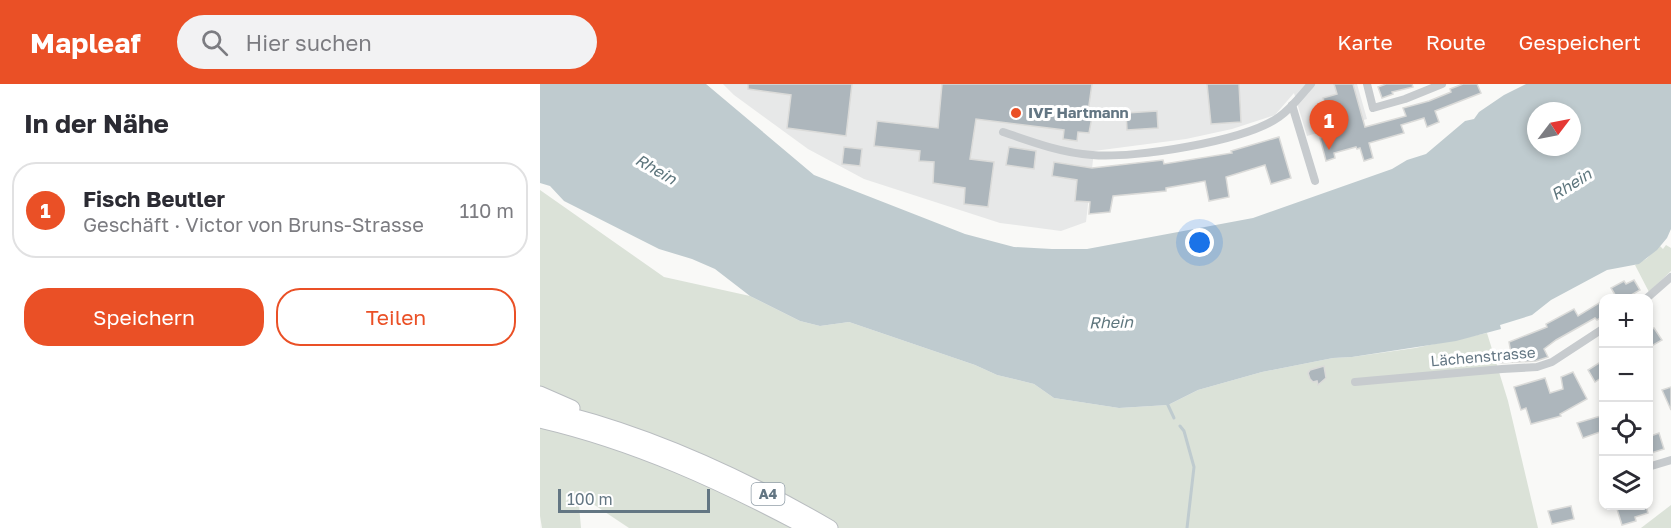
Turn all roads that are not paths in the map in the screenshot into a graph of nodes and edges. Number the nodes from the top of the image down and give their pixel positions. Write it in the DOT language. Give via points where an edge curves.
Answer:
graph roads {
  1 [pos="1311,84"];
  2 [pos="1367,84"];
  3 [pos="1442,84"];
  4 [pos="1293,105"];
  5 [pos="1003,132"];
  6 [pos="1315,181"];
  7 [pos="1671,277"];
  8 [pos="1652,294"];
  9 [pos="1599,331"];
  10 [pos="1355,382"];
  11 [pos="540,394"];
  12 [pos="540,408"];
  13 [pos="540,420"];
  14 [pos="630,434"];
  15 [pos="1671,460"];
  16 [pos="1653,465"];
  17 [pos="808,528"];
  18 [pos="830,528"];
  1 -- 4 [label="street"];
  2 -- 3 [label="street" via="1373,108"];
  4 -- 5 [label="street" via="1272,121 1225,139 1138,154 1093,156"];
  4 -- 6 [label="street"];
  7 -- 8 [label="street"];
  9 -- 10 [label="street, Lächenstrasse" via="1552,362 1537,367"];
  11 -- 14 [label="highway"];
  12 -- 14 [label="highway, A4"];
  13 -- 17 [label="highway, A4" via="601,436 687,468"];
  14 -- 18 [label="highway, A4" via="731,476"];
  15 -- 16 [label="street"];
}
